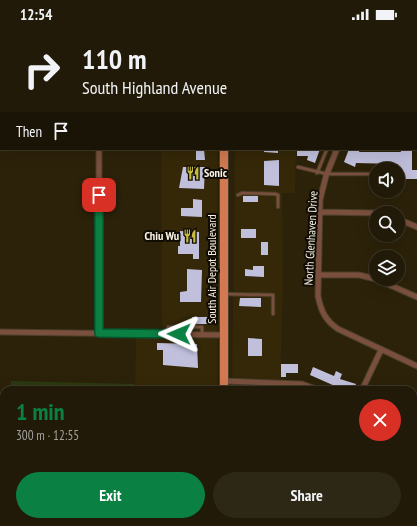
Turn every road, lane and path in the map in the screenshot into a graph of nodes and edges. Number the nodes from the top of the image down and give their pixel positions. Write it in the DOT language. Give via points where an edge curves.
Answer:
graph roads {
  1 [pos="99,150"];
  2 [pos="224,150"];
  3 [pos="327,150"];
  4 [pos="337,150"];
  5 [pos="298,167"];
  6 [pos="317,173"];
  7 [pos="327,174"];
  8 [pos="369,174"];
  9 [pos="238,195"];
  10 [pos="278,207"];
  11 [pos="320,212"];
  12 [pos="369,213"];
  13 [pos="405,222"];
  14 [pos="417,228"];
  15 [pos="319,275"];
  16 [pos="369,277"];
  17 [pos="392,286"];
  18 [pos="223,294"];
  19 [pos="417,297"];
  20 [pos="273,314"];
  21 [pos="168,327"];
  22 [pos="0,332"];
  23 [pos="99,333"];
  24 [pos="202,335"];
  25 [pos="223,335"];
  26 [pos="381,350"];
  27 [pos="417,366"];
  28 [pos="224,386"];
  29 [pos="308,386"];
  30 [pos="364,386"];
  1 -- 23 [label="street"];
  2 -- 18 [label="main road, South Air Depot Boulevard"];
  3 -- 6 [label="lane"];
  4 -- 7 [label="street, North Glenhaven Drive"];
  5 -- 6 [label="lane"];
  6 -- 7 [label="lane"];
  7 -- 8 [label="lane"];
  7 -- 11 [label="street, North Glenhaven Drive" via="320,200"];
  9 -- 10 [label="lane" via="275,194 278,195"];
  11 -- 12 [label="street"];
  11 -- 15 [label="street, North Glenhaven Drive"];
  13 -- 14 [label="street"];
  15 -- 16 [label="street"];
  15 -- 26 [label="street, North Glenhaven Drive" via="320,307 330,323"];
  17 -- 19 [label="street"];
  18 -- 20 [label="lane" via="273,295"];
  18 -- 25 [label="main road, South Air Depot Boulevard"];
  21 -- 24 [label="lane" via="202,327"];
  22 -- 23 [label="street"];
  23 -- 24 [label="street"];
  24 -- 25 [label="street"];
  25 -- 28 [label="main road, South Air Depot Boulevard"];
  26 -- 27 [label="street"];
  26 -- 30 [label="street"];
  28 -- 29 [label="street"];
}
